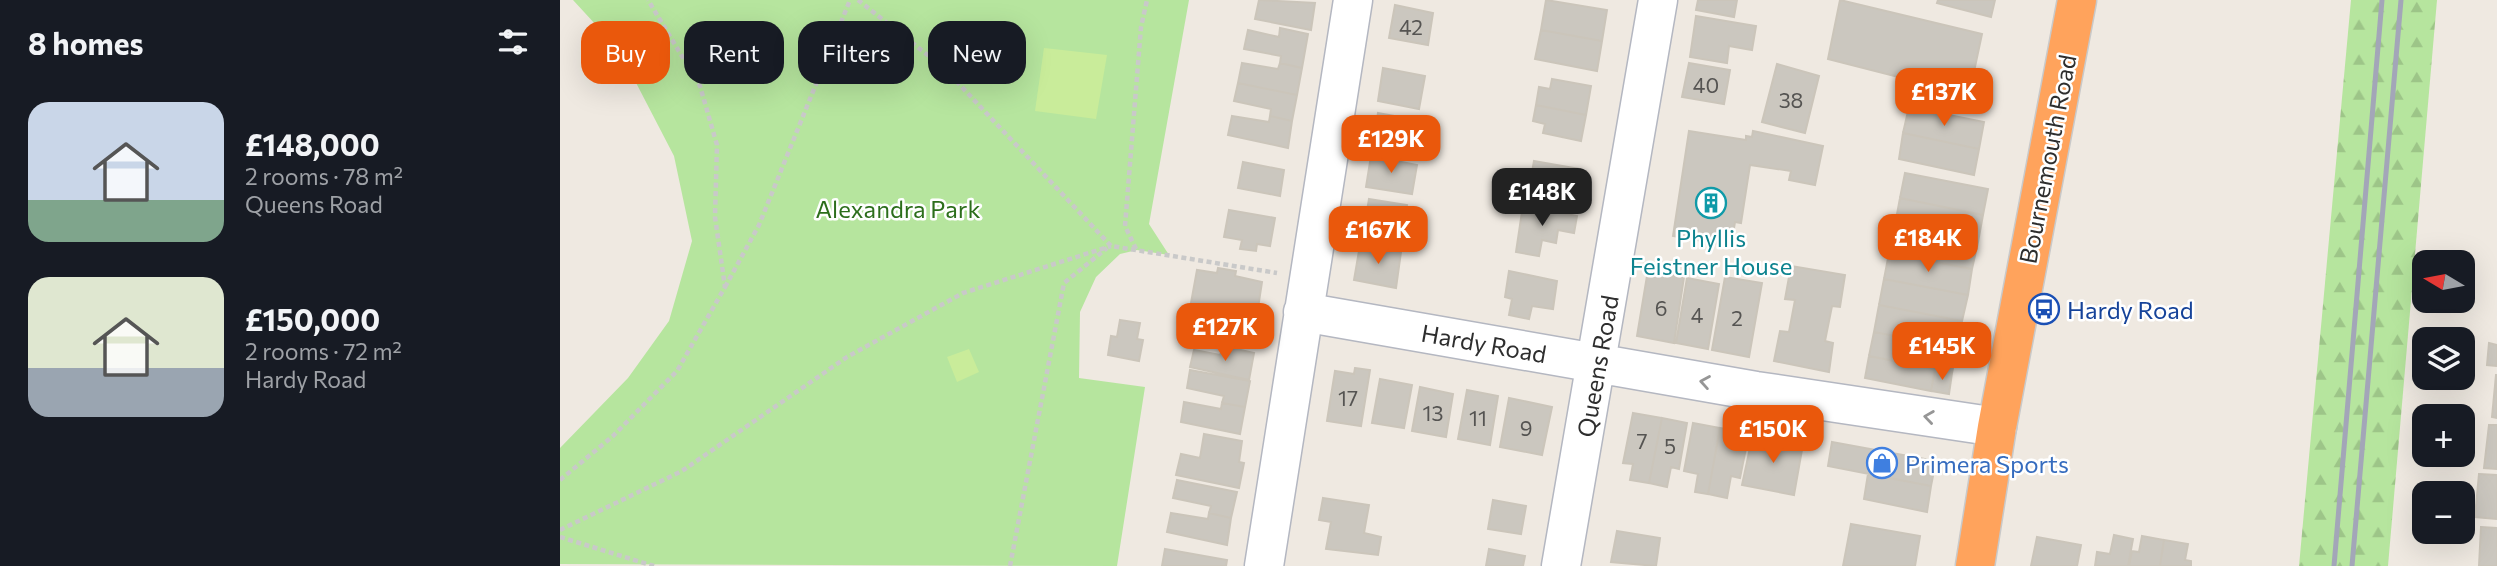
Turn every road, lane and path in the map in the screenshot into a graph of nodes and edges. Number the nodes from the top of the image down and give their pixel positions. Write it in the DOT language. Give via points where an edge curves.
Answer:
graph roads {
  1 [pos="648,0"];
  2 [pos="850,0"];
  3 [pos="858,0"];
  4 [pos="1147,0"];
  5 [pos="1353,0"];
  6 [pos="1658,0"];
  7 [pos="2077,0"];
  8 [pos="1111,246"];
  9 [pos="1136,250"];
  10 [pos="724,287"];
  11 [pos="1306,295"];
  12 [pos="1598,363"];
  13 [pos="1997,426"];
  14 [pos="560,480"];
  15 [pos="560,530"];
  16 [pos="560,537"];
  17 [pos="654,566"];
  18 [pos="1010,566"];
  19 [pos="1264,566"];
  20 [pos="1561,566"];
  21 [pos="1975,566"];
  1 -- 10 [label="path" via="700,86 717,145 715,217"];
  2 -- 10 [label="path" via="759,225"];
  3 -- 8 [label="path" via="944,68"];
  4 -- 9 [label="path" via="1125,226"];
  5 -- 11 [label="street"];
  6 -- 12 [label="street, Queens Road"];
  7 -- 13 [label="highway, Bournemouth Road"];
  8 -- 9 [label="path"];
  8 -- 15 [label="path" via="963,293 847,358 682,471"];
  8 -- 18 [label="path" via="1064,283"];
  9 -- 11 [label="path"];
  10 -- 14 [label="path" via="677,371 613,436"];
  11 -- 12 [label="street, Hardy Road"];
  11 -- 19 [label="street"];
  13 -- 12 [label="street, Hardy Road, one-way"];
  12 -- 20 [label="street, Queens Road"];
  13 -- 21 [label="highway, Bournemouth Road"];
  16 -- 17 [label="path"];
}
